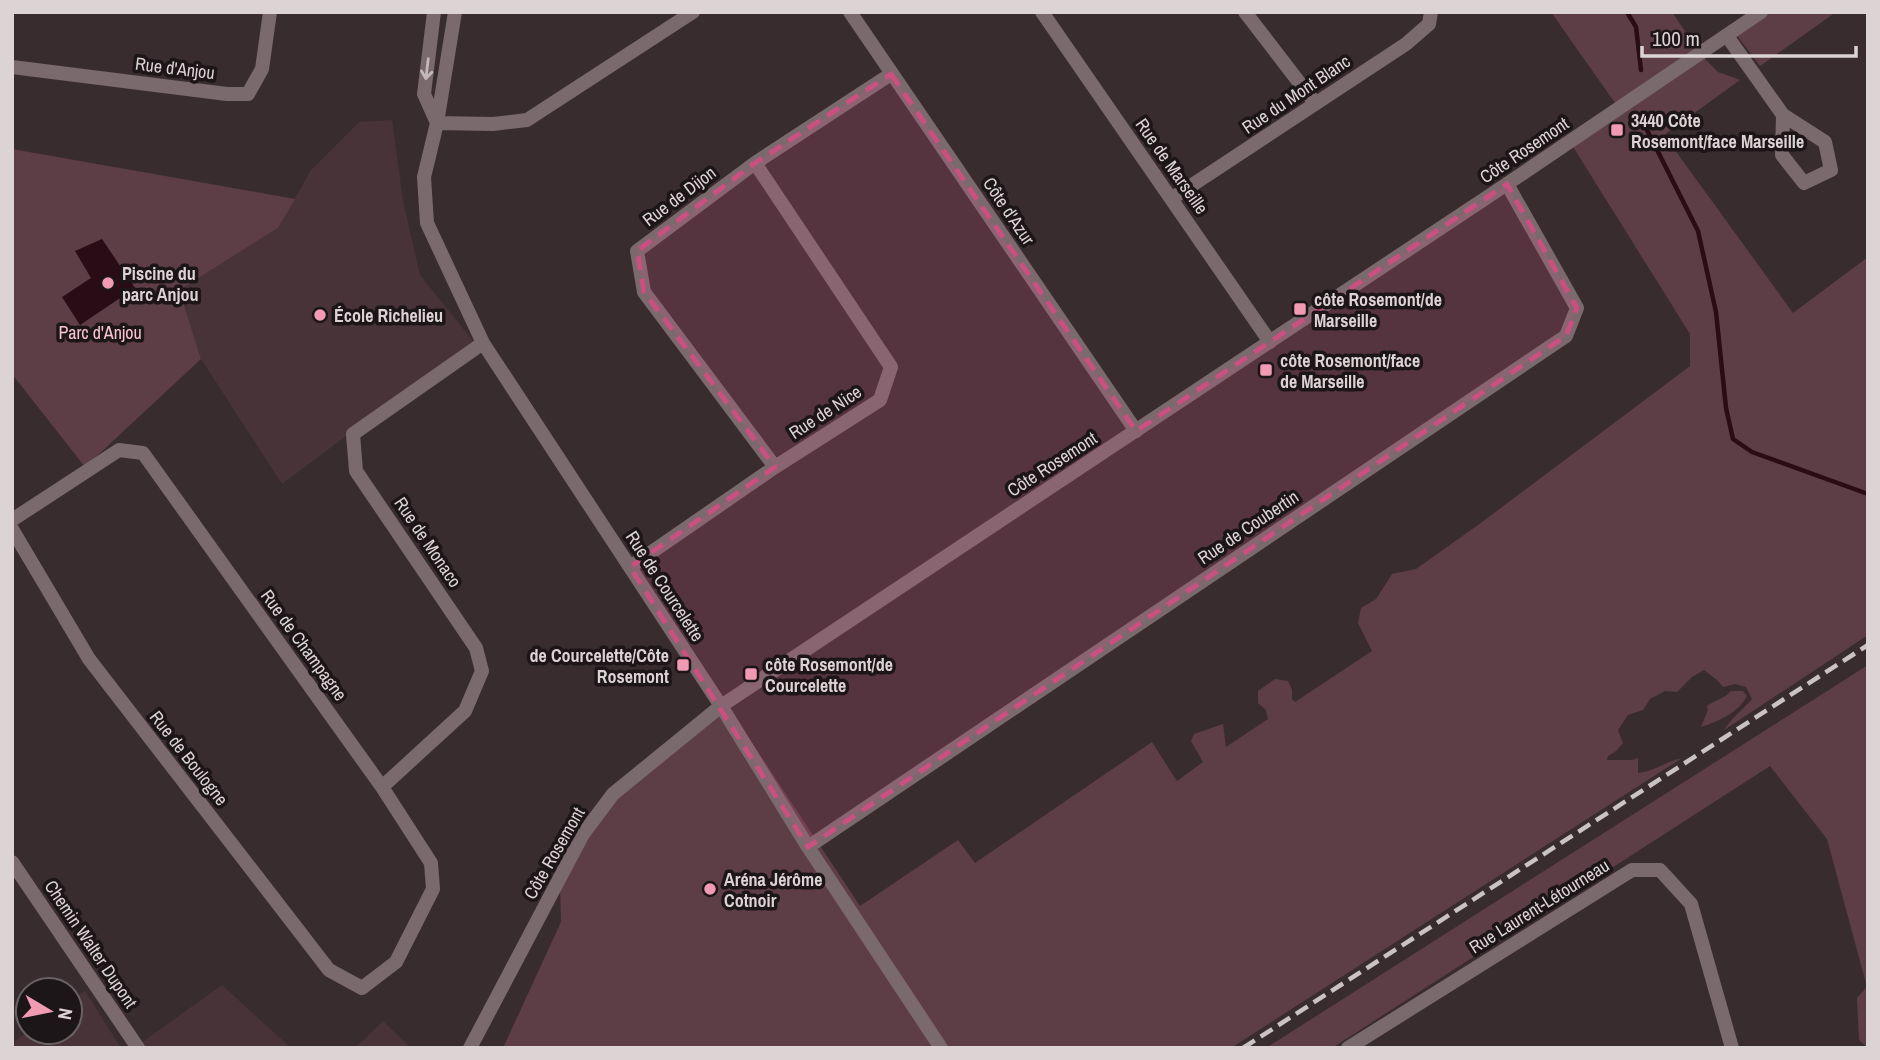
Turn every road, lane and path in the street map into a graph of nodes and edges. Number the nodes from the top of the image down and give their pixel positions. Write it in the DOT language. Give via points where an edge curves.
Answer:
graph roads {
  1 [pos="270,12"];
  2 [pos="435,12"];
  3 [pos="455,12"];
  4 [pos="693,12"];
  5 [pos="850,12"];
  6 [pos="1042,12"];
  7 [pos="1245,12"];
  8 [pos="1431,12"];
  9 [pos="1761,12"];
  10 [pos="1727,36"];
  11 [pos="12,67"];
  12 [pos="891,74"];
  13 [pos="1315,103"];
  14 [pos="1783,115"];
  15 [pos="438,123"];
  16 [pos="755,163"];
  17 [pos="1507,184"];
  18 [pos="1171,199"];
  19 [pos="1270,342"];
  20 [pos="483,343"];
  21 [pos="1136,431"];
  22 [pos="775,467"];
  23 [pos="12,520"];
  24 [pos="12,529"];
  25 [pos="630,567"];
  26 [pos="720,706"];
  27 [pos="382,787"];
  28 [pos="808,847"];
  29 [pos="12,862"];
  30 [pos="362,988"];
  31 [pos="1351,1047"];
  32 [pos="138,1048"];
  33 [pos="470,1048"];
  34 [pos="941,1048"];
  35 [pos="1732,1048"];
  1 -- 11 [label="street, Rue d'Anjou" via="262,69 247,93"];
  2 -- 15 [label="street, one-way" via="424,94"];
  3 -- 15 [label="street, Rue de Courcelette"];
  4 -- 15 [label="street" via="527,120"];
  5 -- 12 [label="street, Côte d'Azur"];
  6 -- 18 [label="street, Rue de Marseille"];
  7 -- 13 [label="street"];
  8 -- 13 [label="street, Rue du Mont Blanc" via="1429,24 1406,44"];
  9 -- 10 [label="street, Côte Rosemont"];
  10 -- 14 [label="street"];
  10 -- 17 [label="street, Côte Rosemont"];
  12 -- 16 [label="street, Rue de Dijon"];
  12 -- 21 [label="street, Côte d'Azur"];
  13 -- 18 [label="street, Rue du Mont Blanc"];
  14 -- 14 [label="street" via="1782,155 1804,183 1831,170 1825,142"];
  15 -- 20 [label="street, Rue de Courcelette" via="424,177 428,223"];
  16 -- 22 [label="street, Rue de Nice" via="891,367 880,400"];
  16 -- 22 [label="street, Rue de Dijon" via="637,251 643,292"];
  17 -- 19 [label="street, Côte Rosemont"];
  17 -- 28 [label="street, Rue de Coubertin" via="1577,307 1566,335"];
  18 -- 19 [label="street, Rue de Marseille"];
  19 -- 21 [label="street, Côte Rosemont"];
  20 -- 25 [label="street, Rue de Courcelette"];
  20 -- 27 [label="street, Rue de Monaco" via="353,434 356,471 476,648 482,671 465,711"];
  21 -- 26 [label="street, Côte Rosemont"];
  22 -- 25 [label="street, Rue de Nice"];
  23 -- 27 [label="street, Rue de Champagne" via="119,450 143,453"];
  24 -- 30 [label="street, Rue de Boulogne" via="89,659 329,970"];
  25 -- 26 [label="street, Rue de Courcelette"];
  26 -- 28 [label="street, Rue de Courcelette"];
  26 -- 33 [label="street, Côte Rosemont" via="613,794 583,834"];
  27 -- 30 [label="street, Rue de Champagne" via="431,863 433,889 396,962"];
  28 -- 34 [label="street, Rue de Courcelette"];
  29 -- 32 [label="street, Chemin Walter Dupont"];
  31 -- 35 [label="street, Rue Laurent-Létourneau" via="1632,870 1660,870 1691,904"];
}
